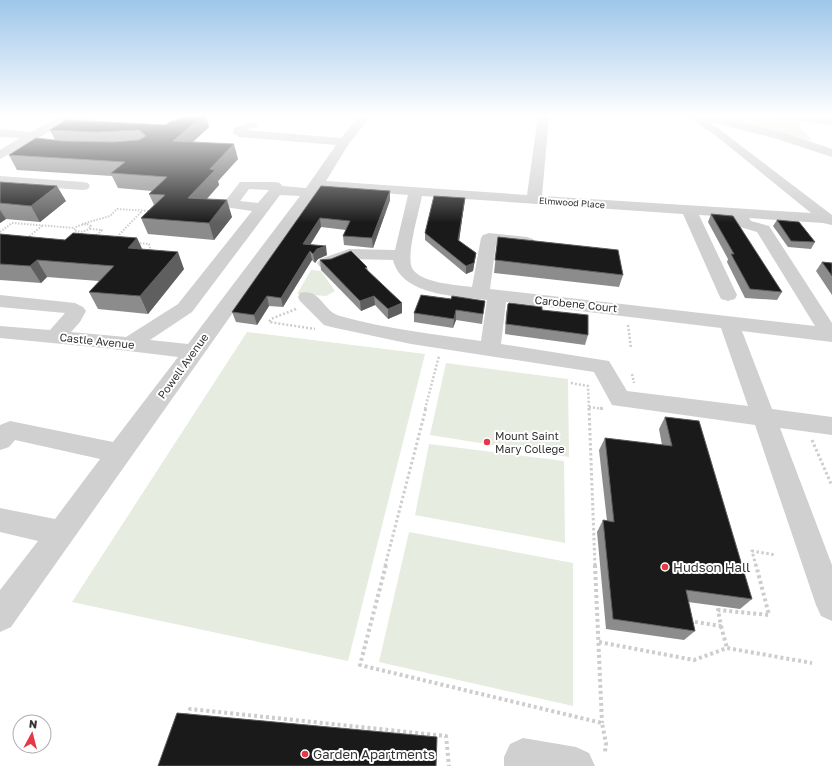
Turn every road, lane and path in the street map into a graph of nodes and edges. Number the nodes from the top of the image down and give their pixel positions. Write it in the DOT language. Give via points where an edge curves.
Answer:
graph roads {
  1 [pos="338,152"];
  2 [pos="540,152"];
  3 [pos="743,152"];
  4 [pos="0,180"];
  5 [pos="84,186"];
  6 [pos="314,188"];
  7 [pos="276,190"];
  8 [pos="416,192"];
  9 [pos="534,200"];
  10 [pos="262,208"];
  11 [pos="689,210"];
  12 [pos="143,211"];
  13 [pos="150,211"];
  14 [pos="738,213"];
  15 [pos="830,221"];
  16 [pos="82,224"];
  17 [pos="42,226"];
  18 [pos="75,228"];
  19 [pos="90,229"];
  20 [pos="0,232"];
  21 [pos="99,240"];
  22 [pos="121,241"];
  23 [pos="22,243"];
  24 [pos="137,243"];
  25 [pos="541,244"];
  26 [pos="403,255"];
  27 [pos="149,256"];
  28 [pos="325,264"];
  29 [pos="488,295"];
  30 [pos="728,295"];
  31 [pos="307,297"];
  32 [pos="0,301"];
  33 [pos="729,322"];
  34 [pos="0,332"];
  35 [pos="831,335"];
  36 [pos="55,337"];
  37 [pos="129,344"];
  38 [pos="441,348"];
  39 [pos="490,349"];
  40 [pos="194,352"];
  41 [pos="571,383"];
  42 [pos="764,418"];
  43 [pos="832,426"];
  44 [pos="5,435"];
  45 [pos="120,453"];
  46 [pos="0,520"];
  47 [pos="61,533"];
  48 [pos="776,555"];
  49 [pos="832,604"];
  50 [pos="0,616"];
  51 [pos="687,620"];
  52 [pos="721,626"];
  53 [pos="599,642"];
  54 [pos="727,648"];
  55 [pos="812,664"];
  56 [pos="602,723"];
  57 [pos="185,724"];
  58 [pos="591,759"];
  59 [pos="449,766"];
  60 [pos="523,766"];
  1 -- 6 [label="street, Powell Avenue"];
  2 -- 9 [label="street"];
  3 -- 15 [label="street"];
  4 -- 5 [label="street"];
  6 -- 7 [label="street, Elmwood Place"];
  6 -- 8 [label="street, Elmwood Place"];
  6 -- 40 [label="street, Powell Avenue"];
  7 -- 10 [label="street"];
  7 -- 10 [label="street, Elmwood Place" via="275,186 245,185 230,204"];
  8 -- 9 [label="street, Elmwood Place"];
  8 -- 26 [label="street, Carobene Court"];
  9 -- 11 [label="street, Elmwood Place"];
  10 -- 37 [label="street" via="185,308"];
  11 -- 14 [label="street, Elmwood Place"];
  11 -- 30 [label="street"];
  12 -- 13 [label="path"];
  12 -- 16 [label="path" via="117,209 110,216"];
  12 -- 22 [label="path" via="113,240"];
  14 -- 15 [label="street, Elmwood Place"];
  14 -- 35 [label="street" via="745,224 763,229"];
  16 -- 18 [label="path"];
  16 -- 19 [label="path" via="90,224"];
  17 -- 18 [label="path"];
  17 -- 20 [label="path" via="12,223"];
  17 -- 23 [label="path"];
  18 -- 19 [label="path" via="77,232"];
  19 -- 21 [label="path" via="102,230 92,239"];
  24 -- 27 [label="path" via="150,244"];
  25 -- 29 [label="street" via="489,238"];
  26 -- 28 [label="street" via="350,254"];
  26 -- 29 [label="street, Carobene Court" via="402,267 408,276 422,283 449,290"];
  29 -- 33 [label="street, Carobene Court"];
  29 -- 39 [label="street"];
  31 -- 39 [label="street" via="331,321"];
  32 -- 36 [label="street" via="68,307 76,311 73,318"];
  33 -- 35 [label="street, Carobene Court"];
  33 -- 42 [label="street"];
  34 -- 36 [label="street, Castle Avenue"];
  36 -- 37 [label="street, Castle Avenue"];
  37 -- 40 [label="street, Castle Avenue"];
  38 -- 56 [label="path" via="360,665"];
  39 -- 42 [label="street" via="601,366 620,399"];
  40 -- 45 [label="street, Powell Avenue"];
  41 -- 53 [label="path" via="588,386"];
  42 -- 43 [label="street"];
  42 -- 49 [label="street"];
  44 -- 45 [label="street"];
  45 -- 47 [label="street, Powell Avenue"];
  46 -- 47 [label="street"];
  47 -- 50 [label="street, Powell Avenue"];
  48 -- 52 [label="path" via="752,551 770,615 718,610"];
  51 -- 52 [label="path"];
  52 -- 54 [label="path"];
  53 -- 54 [label="path" via="694,660"];
  53 -- 56 [label="path"];
  54 -- 55 [label="path"];
  56 -- 58 [label="path" via="606,743"];
  57 -- 59 [label="path" via="190,709 446,736"];
  58 -- 60 [label="street" via="523,757"];
}
